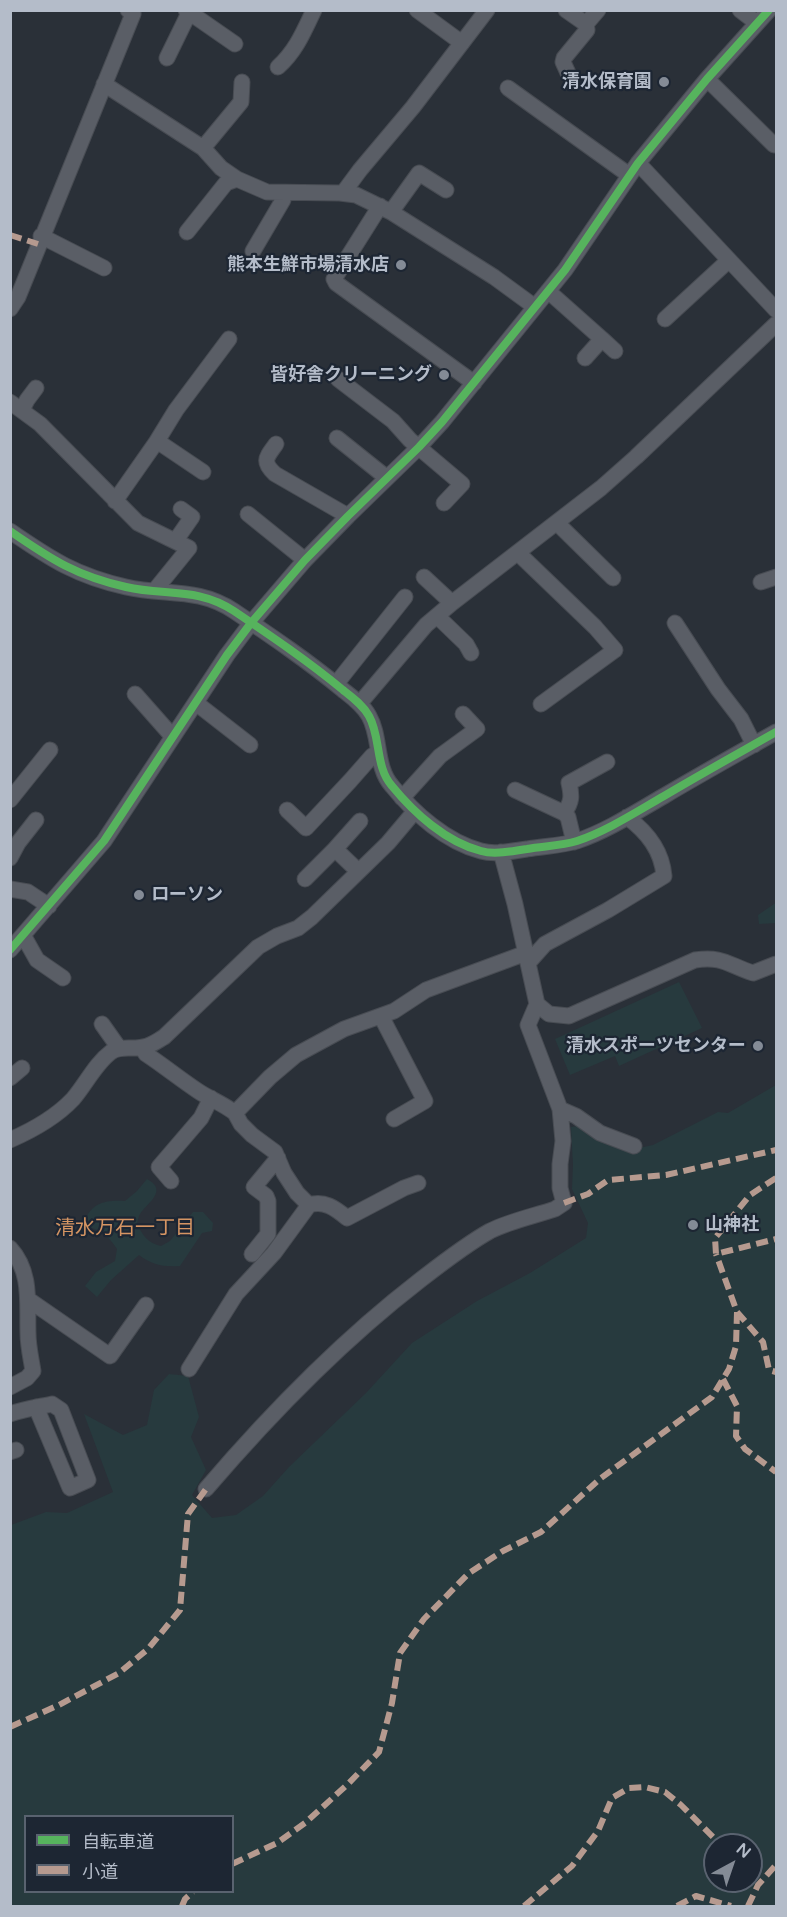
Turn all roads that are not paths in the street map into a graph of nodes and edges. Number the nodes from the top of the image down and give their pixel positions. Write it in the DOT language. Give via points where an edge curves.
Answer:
graph roads {
  1 [pos="314,10"];
  2 [pos="417,10"];
  3 [pos="487,10"];
  4 [pos="566,10"];
  5 [pos="598,10"];
  6 [pos="740,10"];
  7 [pos="769,10"];
  8 [pos="132,12"];
  9 [pos="188,12"];
  10 [pos="757,23"];
  11 [pos="586,24"];
  12 [pos="462,43"];
  13 [pos="235,44"];
  14 [pos="167,58"];
  15 [pos="278,67"];
  16 [pos="568,73"];
  17 [pos="707,79"];
  18 [pos="242,82"];
  19 [pos="104,84"];
  20 [pos="508,88"];
  21 [pos="774,145"];
  22 [pos="203,148"];
  23 [pos="633,169"];
  24 [pos="237,179"];
  25 [pos="446,190"];
  26 [pos="283,193"];
  27 [pos="343,193"];
  28 [pos="386,209"];
  29 [pos="187,232"];
  30 [pos="41,236"];
  31 [pos="253,251"];
  32 [pos="728,261"];
  33 [pos="104,268"];
  34 [pos="548,291"];
  35 [pos="535,307"];
  36 [pos="10,309"];
  37 [pos="777,310"];
  38 [pos="665,319"];
  39 [pos="777,324"];
  40 [pos="230,339"];
  41 [pos="602,339"];
  42 [pos="615,351"];
  43 [pos="585,358"];
  44 [pos="338,379"];
  45 [pos="474,383"];
  46 [pos="36,388"];
  47 [pos="16,406"];
  48 [pos="337,438"];
  49 [pos="157,441"];
  50 [pos="276,444"];
  51 [pos="419,447"];
  52 [pos="203,472"];
  53 [pos="387,478"];
  54 [pos="116,501"];
  55 [pos="444,503"];
  56 [pos="181,509"];
  57 [pos="248,514"];
  58 [pos="348,516"];
  59 [pos="557,522"];
  60 [pos="10,531"];
  61 [pos="176,540"];
  62 [pos="518,553"];
  63 [pos="305,560"];
  64 [pos="424,577"];
  65 [pos="613,578"];
  66 [pos="777,578"];
  67 [pos="761,582"];
  68 [pos="155,590"];
  69 [pos="405,597"];
  70 [pos="452,603"];
  71 [pos="437,616"];
  72 [pos="251,623"];
  73 [pos="675,623"];
  74 [pos="471,653"];
  75 [pos="336,684"];
  76 [pos="135,694"];
  77 [pos="196,703"];
  78 [pos="360,704"];
  79 [pos="541,704"];
  80 [pos="463,714"];
  81 [pos="777,732"];
  82 [pos="173,737"];
  83 [pos="250,745"];
  84 [pos="754,745"];
  85 [pos="50,750"];
  86 [pos="378,752"];
  87 [pos="607,762"];
  88 [pos="516,790"];
  89 [pos="402,798"];
  90 [pos="10,800"];
  91 [pos="287,810"];
  92 [pos="416,811"];
  93 [pos="564,813"];
  94 [pos="627,817"];
  95 [pos="36,820"];
  96 [pos="360,821"];
  97 [pos="574,842"];
  98 [pos="335,849"];
  99 [pos="501,852"];
  100 [pos="10,858"];
  101 [pos="358,871"];
  102 [pos="305,879"];
  103 [pos="10,889"];
  104 [pos="49,906"];
  105 [pos="23,935"];
  106 [pos="10,950"];
  107 [pos="527,958"];
  108 [pos="777,964"];
  109 [pos="63,978"];
  110 [pos="537,1004"];
  111 [pos="381,1017"];
  112 [pos="102,1024"];
  113 [pos="119,1048"];
  114 [pos="142,1048"];
  115 [pos="211,1098"];
  116 [pos="560,1109"];
  117 [pos="235,1113"];
  118 [pos="394,1119"];
  119 [pos="10,1140"];
  120 [pos="634,1146"];
  121 [pos="278,1158"];
  122 [pos="171,1181"];
  123 [pos="418,1183"];
  124 [pos="309,1205"];
  125 [pos="10,1248"];
  126 [pos="252,1254"];
  127 [pos="29,1300"];
  128 [pos="146,1305"];
  129 [pos="189,1369"];
  130 [pos="10,1387"];
  131 [pos="36,1407"];
  132 [pos="10,1414"];
  133 [pos="206,1489"];
  1 -- 15 [label="street" via="298,43"];
  2 -- 12 [label="street"];
  3 -- 12 [label="street"];
  4 -- 11 [label="street"];
  5 -- 11 [label="street"];
  6 -- 10 [label="street"];
  7 -- 10 [label="street"];
  8 -- 19 [label="street"];
  9 -- 13 [label="street"];
  9 -- 14 [label="street"];
  10 -- 17 [label="street"];
  11 -- 16 [label="street" via="587,30 564,58"];
  12 -- 27 [label="street"];
  17 -- 21 [label="street"];
  17 -- 23 [label="street"];
  18 -- 22 [label="street" via="241,102"];
  19 -- 22 [label="street"];
  19 -- 30 [label="street"];
  20 -- 23 [label="street"];
  22 -- 24 [label="street"];
  23 -- 32 [label="street"];
  23 -- 34 [label="street"];
  24 -- 26 [label="street" via="267,192"];
  24 -- 29 [label="street" via="226,183"];
  25 -- 28 [label="street" via="419,173"];
  26 -- 27 [label="street"];
  26 -- 31 [label="street" via="283,200"];
  27 -- 28 [label="street"];
  28 -- 35 [label="street"];
  28 -- 45 [label="street" via="334,279"];
  30 -- 33 [label="street"];
  30 -- 36 [label="street"];
  32 -- 37 [label="street"];
  32 -- 38 [label="street"];
  34 -- 35 [label="street"];
  34 -- 41 [label="street"];
  35 -- 45 [label="street"];
  39 -- 59 [label="street" via="636,458"];
  40 -- 49 [label="street"];
  41 -- 42 [label="street"];
  41 -- 43 [label="street"];
  44 -- 51 [label="street" via="393,421"];
  45 -- 51 [label="street"];
  46 -- 47 [label="street"];
  47 -- 54 [label="street" via="40,424"];
  48 -- 53 [label="street"];
  49 -- 52 [label="street"];
  49 -- 54 [label="street"];
  50 -- 58 [label="street" via="267,457 268,468"];
  51 -- 53 [label="street"];
  51 -- 55 [label="street" via="468,484"];
  53 -- 58 [label="street"];
  54 -- 61 [label="street" via="138,523"];
  56 -- 61 [label="street" via="192,517"];
  57 -- 63 [label="street"];
  58 -- 63 [label="street"];
  59 -- 62 [label="street"];
  59 -- 65 [label="street"];
  60 -- 68 [label="street" via="55,562 88,578"];
  61 -- 68 [label="street" via="189,548"];
  62 -- 70 [label="street"];
  62 -- 79 [label="street" via="615,650"];
  63 -- 72 [label="street"];
  64 -- 70 [label="street"];
  66 -- 67 [label="street"];
  68 -- 72 [label="street" via="207,597"];
  69 -- 75 [label="street"];
  70 -- 71 [label="street"];
  71 -- 74 [label="street"];
  71 -- 78 [label="street"];
  72 -- 75 [label="street"];
  72 -- 77 [label="street"];
  73 -- 84 [label="street" via="741,719"];
  75 -- 78 [label="street"];
  76 -- 82 [label="street"];
  77 -- 82 [label="street"];
  77 -- 83 [label="street"];
  78 -- 86 [label="street" via="369,715"];
  80 -- 89 [label="street" via="477,729 440,756"];
  81 -- 84 [label="street"];
  82 -- 104 [label="street" via="104,841"];
  84 -- 94 [label="street"];
  85 -- 90 [label="street"];
  86 -- 89 [label="street" via="389,784"];
  86 -- 91 [label="street" via="306,828"];
  87 -- 93 [label="street" via="569,783 571,804"];
  88 -- 93 [label="street"];
  89 -- 92 [label="street"];
  92 -- 99 [label="street" via="443,834 468,847"];
  92 -- 101 [label="street"];
  93 -- 97 [label="street"];
  94 -- 97 [label="street"];
  94 -- 107 [label="street" via="647,834 659,852 664,876"];
  95 -- 100 [label="street"];
  96 -- 98 [label="street"];
  97 -- 99 [label="street"];
  98 -- 101 [label="street"];
  98 -- 102 [label="street"];
  99 -- 107 [label="street"];
  101 -- 114 [label="street" via="312,917 258,948 164,1037"];
  103 -- 104 [label="street" via="28,892"];
  104 -- 105 [label="street"];
  105 -- 106 [label="street"];
  105 -- 109 [label="street" via="37,960"];
  107 -- 110 [label="street"];
  107 -- 111 [label="street" via="426,990"];
  108 -- 110 [label="street" via="753,973 729,961 696,960 569,1016 549,1014"];
  110 -- 116 [label="street" via="528,1025"];
  111 -- 117 [label="street" via="344,1029 296,1055"];
  111 -- 118 [label="street" via="425,1101"];
  112 -- 113 [label="street"];
  113 -- 114 [label="street"];
  113 -- 119 [label="street" via="100,1063 72,1100 33,1129"];
  114 -- 115 [label="street"];
  115 -- 117 [label="street"];
  115 -- 122 [label="street" via="196,1125 159,1167"];
  116 -- 120 [label="street" via="600,1133"];
  116 -- 133 [label="street" via="560,1188 564,1203 491,1231 438,1266 375,1316 333,1353"];
  117 -- 121 [label="street" via="246,1130"];
  121 -- 124 [label="street" via="297,1193"];
  121 -- 126 [label="street" via="254,1187 268,1201 268,1234"];
  123 -- 124 [label="street" via="347,1218 324,1203"];
  124 -- 129 [label="street" via="274,1253 236,1294"];
  125 -- 127 [label="street" via="17,1255"];
  127 -- 128 [label="street" via="110,1356"];
  127 -- 130 [label="street" via="33,1371"];
  131 -- 131 [label="street" via="52,1404 62,1410 88,1480 70,1488"];
  131 -- 132 [label="street"];
}
